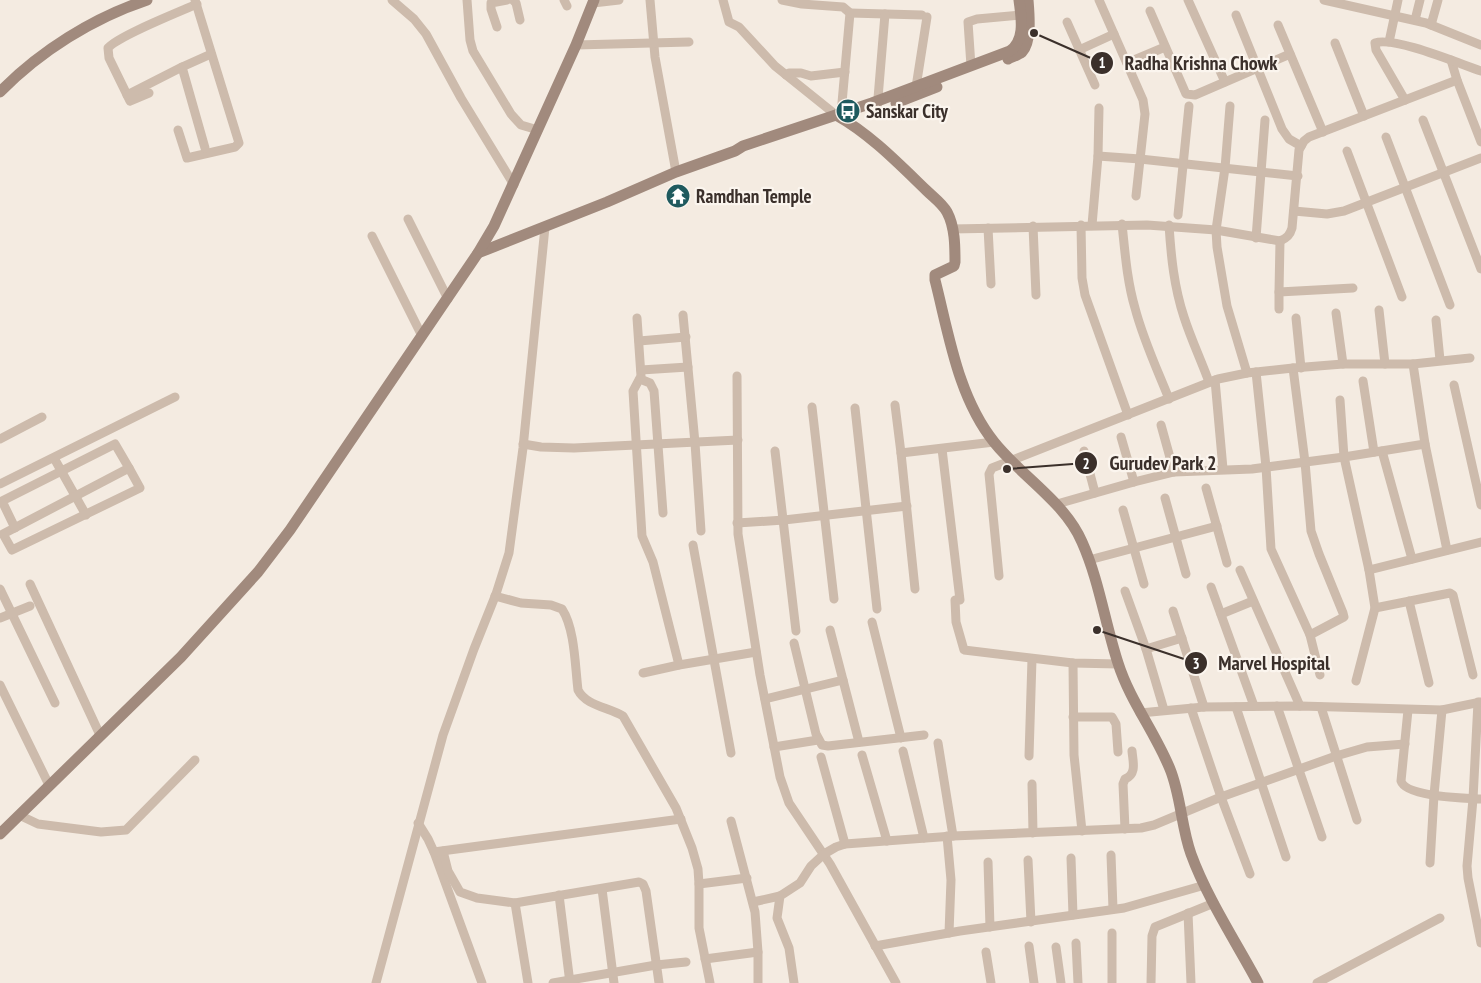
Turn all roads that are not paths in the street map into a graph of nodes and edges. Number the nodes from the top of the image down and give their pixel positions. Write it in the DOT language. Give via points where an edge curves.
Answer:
graph roads {
  1 [pos="147,0"];
  2 [pos="392,0"];
  3 [pos="467,0"];
  4 [pos="505,0"];
  5 [pos="513,0"];
  6 [pos="619,0"];
  7 [pos="650,0"];
  8 [pos="723,0"];
  9 [pos="782,0"];
  10 [pos="1019,0"];
  11 [pos="1028,0"];
  12 [pos="1099,0"];
  13 [pos="1188,0"];
  14 [pos="1324,0"];
  15 [pos="1398,0"];
  16 [pos="1420,0"];
  17 [pos="1438,0"];
  18 [pos="196,2"];
  19 [pos="594,2"];
  20 [pos="1150,11"];
  21 [pos="850,13"];
  22 [pos="885,14"];
  23 [pos="1021,15"];
  24 [pos="1236,15"];
  25 [pos="1396,15"];
  26 [pos="520,20"];
  27 [pos="1415,20"];
  28 [pos="1068,22"];
  29 [pos="1278,25"];
  30 [pos="1431,25"];
  31 [pos="497,27"];
  32 [pos="1114,34"];
  33 [pos="689,42"];
  34 [pos="1390,42"];
  35 [pos="653,43"];
  36 [pos="1335,43"];
  37 [pos="576,45"];
  38 [pos="1481,45"];
  39 [pos="1165,47"];
  40 [pos="1079,50"];
  41 [pos="211,54"];
  42 [pos="1290,54"];
  43 [pos="1451,60"];
  44 [pos="1127,63"];
  45 [pos="971,66"];
  46 [pos="182,67"];
  47 [pos="1258,68"];
  48 [pos="1481,71"];
  49 [pos="844,72"];
  50 [pos="786,75"];
  51 [pos="1457,80"];
  52 [pos="1225,82"];
  53 [pos="1095,85"];
  54 [pos="916,87"];
  55 [pos="0,92"];
  56 [pos="149,93"];
  57 [pos="127,95"];
  58 [pos="1405,100"];
  59 [pos="877,106"];
  60 [pos="1189,106"];
  61 [pos="1230,106"];
  62 [pos="1099,108"];
  63 [pos="841,116"];
  64 [pos="1364,116"];
  65 [pos="1265,120"];
  66 [pos="1423,120"];
  67 [pos="178,130"];
  68 [pos="538,130"];
  69 [pos="1323,132"];
  70 [pos="1386,137"];
  71 [pos="1481,142"];
  72 [pos="1301,146"];
  73 [pos="206,148"];
  74 [pos="1347,151"];
  75 [pos="1098,156"];
  76 [pos="1481,158"];
  77 [pos="1140,159"];
  78 [pos="1183,164"];
  79 [pos="1225,168"];
  80 [pos="676,172"];
  81 [pos="1262,172"];
  82 [pos="1444,173"];
  83 [pos="1298,176"];
  84 [pos="514,185"];
  85 [pos="1405,188"];
  86 [pos="1136,196"];
  87 [pos="1367,203"];
  88 [pos="1294,211"];
  89 [pos="1178,215"];
  90 [pos="408,219"];
  91 [pos="1122,224"];
  92 [pos="1080,225"];
  93 [pos="1092,225"];
  94 [pos="1169,225"];
  95 [pos="1033,226"];
  96 [pos="545,227"];
  97 [pos="988,228"];
  98 [pos="952,229"];
  99 [pos="1216,230"];
  100 [pos="372,236"];
  101 [pos="1256,238"];
  102 [pos="1280,241"];
  103 [pos="478,253"];
  104 [pos="1481,269"];
  105 [pos="991,284"];
  106 [pos="1353,288"];
  107 [pos="1279,292"];
  108 [pos="1036,295"];
  109 [pos="1402,297"];
  110 [pos="448,299"];
  111 [pos="1450,305"];
  112 [pos="1279,309"];
  113 [pos="1379,310"];
  114 [pos="1336,313"];
  115 [pos="683,315"];
  116 [pos="637,318"];
  117 [pos="1296,318"];
  118 [pos="1436,320"];
  119 [pos="422,336"];
  120 [pos="686,337"];
  121 [pos="639,341"];
  122 [pos="1470,358"];
  123 [pos="1440,360"];
  124 [pos="1343,364"];
  125 [pos="1385,364"];
  126 [pos="1413,364"];
  127 [pos="688,367"];
  128 [pos="1297,368"];
  129 [pos="1251,372"];
  130 [pos="641,375"];
  131 [pos="737,376"];
  132 [pos="1212,381"];
  133 [pos="1362,381"];
  134 [pos="1454,385"];
  135 [pos="175,397"];
  136 [pos="1169,399"];
  137 [pos="1340,400"];
  138 [pos="895,404"];
  139 [pos="812,407"];
  140 [pos="855,408"];
  141 [pos="1128,415"];
  142 [pos="42,418"];
  143 [pos="1161,425"];
  144 [pos="1121,437"];
  145 [pos="0,439"];
  146 [pos="738,440"];
  147 [pos="695,442"];
  148 [pos="994,442"];
  149 [pos="523,444"];
  150 [pos="658,444"];
  151 [pos="1425,444"];
  152 [pos="636,446"];
  153 [pos="942,448"];
  154 [pos="775,451"];
  155 [pos="1084,451"];
  156 [pos="1378,451"];
  157 [pos="901,453"];
  158 [pos="1344,457"];
  159 [pos="54,458"];
  160 [pos="1010,461"];
  161 [pos="1305,462"];
  162 [pos="1266,467"];
  163 [pos="129,468"];
  164 [pos="1223,469"];
  165 [pos="62,472"];
  166 [pos="1174,472"];
  167 [pos="1134,482"];
  168 [pos="0,484"];
  169 [pos="1206,488"];
  170 [pos="1095,493"];
  171 [pos="76,496"];
  172 [pos="1165,498"];
  173 [pos="1057,504"];
  174 [pos="1481,505"];
  175 [pos="907,506"];
  176 [pos="1123,510"];
  177 [pos="866,511"];
  178 [pos="663,512"];
  179 [pos="86,515"];
  180 [pos="825,516"];
  181 [pos="784,520"];
  182 [pos="737,523"];
  183 [pos="1217,526"];
  184 [pos="15,528"];
  185 [pos="701,531"];
  186 [pos="1176,537"];
  187 [pos="1481,542"];
  188 [pos="694,545"];
  189 [pos="1134,548"];
  190 [pos="1447,550"];
  191 [pos="1089,560"];
  192 [pos="1412,560"];
  193 [pos="1227,563"];
  194 [pos="1240,570"];
  195 [pos="1369,570"];
  196 [pos="1186,574"];
  197 [pos="999,576"];
  198 [pos="30,584"];
  199 [pos="1144,584"];
  200 [pos="1211,587"];
  201 [pos="0,589"];
  202 [pos="915,589"];
  203 [pos="1125,591"];
  204 [pos="495,596"];
  205 [pos="834,599"];
  206 [pos="1253,601"];
  207 [pos="1409,601"];
  208 [pos="30,606"];
  209 [pos="1375,608"];
  210 [pos="877,609"];
  211 [pos="1173,611"];
  212 [pos="12,613"];
  213 [pos="1221,614"];
  214 [pos="0,618"];
  215 [pos="872,622"];
  216 [pos="830,630"];
  217 [pos="796,631"];
  218 [pos="1310,635"];
  219 [pos="1182,638"];
  220 [pos="794,643"];
  221 [pos="1146,649"];
  222 [pos="756,652"];
  223 [pos="715,659"];
  224 [pos="1032,659"];
  225 [pos="1073,663"];
  226 [pos="1118,664"];
  227 [pos="679,665"];
  228 [pos="643,674"];
  229 [pos="1320,675"];
  230 [pos="1473,675"];
  231 [pos="843,680"];
  232 [pos="1356,681"];
  233 [pos="1430,683"];
  234 [pos="0,686"];
  235 [pos="806,689"];
  236 [pos="765,699"];
  237 [pos="1479,702"];
  238 [pos="55,703"];
  239 [pos="1254,706"];
  240 [pos="1277,706"];
  241 [pos="1300,706"];
  242 [pos="1204,707"];
  243 [pos="1321,707"];
  244 [pos="1191,708"];
  245 [pos="1236,708"];
  246 [pos="1164,710"];
  247 [pos="1408,710"];
  248 [pos="1442,710"];
  249 [pos="1140,713"];
  250 [pos="1073,717"];
  251 [pos="100,735"];
  252 [pos="924,735"];
  253 [pos="901,738"];
  254 [pos="818,740"];
  255 [pos="859,742"];
  256 [pos="938,743"];
  257 [pos="1405,744"];
  258 [pos="774,747"];
  259 [pos="903,751"];
  260 [pos="1132,751"];
  261 [pos="1118,752"];
  262 [pos="731,753"];
  263 [pos="862,754"];
  264 [pos="1029,756"];
  265 [pos="1336,756"];
  266 [pos="821,757"];
  267 [pos="195,760"];
  268 [pos="1299,770"];
  269 [pos="1260,782"];
  270 [pos="1032,784"];
  271 [pos="49,785"];
  272 [pos="1434,795"];
  273 [pos="1221,797"];
  274 [pos="1477,799"];
  275 [pos="1181,813"];
  276 [pos="19,815"];
  277 [pos="681,819"];
  278 [pos="1357,820"];
  279 [pos="731,821"];
  280 [pos="418,823"];
  281 [pos="1125,829"];
  282 [pos="1082,831"];
  283 [pos="1033,833"];
  284 [pos="0,834"];
  285 [pos="950,836"];
  286 [pos="1322,837"];
  287 [pos="924,838"];
  288 [pos="887,841"];
  289 [pos="846,844"];
  290 [pos="438,851"];
  291 [pos="824,854"];
  292 [pos="1111,855"];
  293 [pos="1071,858"];
  294 [pos="1286,858"];
  295 [pos="1028,860"];
  296 [pos="988,862"];
  297 [pos="1430,863"];
  298 [pos="1250,874"];
  299 [pos="747,878"];
  300 [pos="699,884"];
  301 [pos="1205,885"];
  302 [pos="602,889"];
  303 [pos="559,895"];
  304 [pos="780,896"];
  305 [pos="754,902"];
  306 [pos="515,903"];
  307 [pos="1214,903"];
  308 [pos="1113,909"];
  309 [pos="1188,913"];
  310 [pos="1073,915"];
  311 [pos="1440,918"];
  312 [pos="1031,922"];
  313 [pos="990,927"];
  314 [pos="949,933"];
  315 [pos="1112,933"];
  316 [pos="1076,943"];
  317 [pos="1481,943"];
  318 [pos="875,946"];
  319 [pos="1029,946"];
  320 [pos="1056,947"];
  321 [pos="758,952"];
  322 [pos="986,952"];
  323 [pos="704,959"];
  324 [pos="686,962"];
  325 [pos="656,965"];
  326 [pos="613,973"];
  327 [pos="570,982"];
  328 [pos="376,983"];
  329 [pos="482,983"];
  330 [pos="528,983"];
  331 [pos="553,983"];
  332 [pos="614,983"];
  333 [pos="659,983"];
  334 [pos="710,983"];
  335 [pos="758,983"];
  336 [pos="794,983"];
  337 [pos="896,983"];
  338 [pos="990,983"];
  339 [pos="1034,983"];
  340 [pos="1061,983"];
  341 [pos="1078,983"];
  342 [pos="1112,983"];
  343 [pos="1151,983"];
  344 [pos="1191,983"];
  345 [pos="1258,983"];
  346 [pos="1317,983"];
  1 -- 55 [label="street" via="110,15 58,45 26,67"];
  2 -- 84 [label="street" via="426,34"];
  3 -- 68 [label="street" via="473,51 511,114 522,124"];
  4 -- 31 [label="street" via="491,3"];
  5 -- 26 [label="street"];
  6 -- 19 [label="street"];
  7 -- 35 [label="street"];
  8 -- 50 [label="street" via="729,22 739,27"];
  9 -- 21 [label="street" via="844,7"];
  10 -- 23 [label="street"];
  11 -- 59 [label="street" via="1028,33 1022,52 992,66"];
  12 -- 32 [label="street"];
  13 -- 52 [label="street"];
  14 -- 25 [label="street"];
  15 -- 25 [label="street"];
  16 -- 27 [label="street"];
  17 -- 30 [label="street"];
  18 -- 41 [label="street"];
  18 -- 57 [label="street" via="108,48 109,58"];
  19 -- 37 [label="street"];
  20 -- 39 [label="street"];
  21 -- 22 [label="street"];
  21 -- 49 [label="street"];
  22 -- 54 [label="street" via="924,16"];
  22 -- 59 [label="street"];
  23 -- 45 [label="street" via="1021,32 1015,47"];
  23 -- 45 [label="street" via="968,22"];
  24 -- 47 [label="street"];
  25 -- 27 [label="street"];
  25 -- 34 [label="street"];
  27 -- 30 [label="street"];
  28 -- 40 [label="street"];
  29 -- 42 [label="street"];
  30 -- 38 [label="street"];
  32 -- 40 [label="street"];
  32 -- 44 [label="street"];
  33 -- 35 [label="street"];
  34 -- 43 [label="street"];
  34 -- 58 [label="street" via="1378,42 1375,47"];
  35 -- 37 [label="street"];
  35 -- 80 [label="street"];
  36 -- 64 [label="street"];
  37 -- 68 [label="street"];
  39 -- 44 [label="street"];
  39 -- 52 [label="street" via="1186,94 1195,95"];
  40 -- 53 [label="street"];
  41 -- 46 [label="street"];
  41 -- 67 [label="street" via="239,143 235,147 187,158"];
  42 -- 47 [label="street"];
  42 -- 69 [label="street"];
  43 -- 48 [label="street"];
  43 -- 51 [label="street"];
  44 -- 77 [label="street" via="1144,106"];
  45 -- 54 [label="street"];
  46 -- 57 [label="street"];
  46 -- 73 [label="street"];
  47 -- 52 [label="street"];
  47 -- 72 [label="street" via="1282,129 1289,139"];
  49 -- 50 [label="street"];
  49 -- 63 [label="street"];
  50 -- 63 [label="street"];
  51 -- 58 [label="street"];
  51 -- 71 [label="street"];
  54 -- 59 [label="street"];
  56 -- 57 [label="street" via="130,101"];
  58 -- 64 [label="street"];
  59 -- 63 [label="street"];
  60 -- 78 [label="street"];
  61 -- 79 [label="street"];
  62 -- 75 [label="street"];
  63 -- 80 [label="street" via="743,146"];
  63 -- 98 [label="street" via="941,204"];
  64 -- 69 [label="street"];
  65 -- 81 [label="street"];
  66 -- 82 [label="street"];
  68 -- 84 [label="street"];
  69 -- 72 [label="street" via="1309,137"];
  70 -- 85 [label="street"];
  72 -- 83 [label="street"];
  74 -- 87 [label="street"];
  75 -- 77 [label="street"];
  75 -- 93 [label="street"];
  76 -- 82 [label="street"];
  77 -- 78 [label="street"];
  77 -- 86 [label="street"];
  78 -- 79 [label="street"];
  78 -- 89 [label="street"];
  79 -- 81 [label="street"];
  79 -- 99 [label="street"];
  80 -- 96 [label="street"];
  81 -- 83 [label="street"];
  81 -- 101 [label="street"];
  82 -- 85 [label="street"];
  82 -- 104 [label="street"];
  83 -- 88 [label="street"];
  84 -- 103 [label="street"];
  85 -- 87 [label="street"];
  85 -- 111 [label="street"];
  87 -- 88 [label="street" via="1335,213"];
  87 -- 109 [label="street"];
  88 -- 102 [label="street" via="1290,234"];
  90 -- 110 [label="street"];
  91 -- 93 [label="street"];
  91 -- 94 [label="street"];
  91 -- 136 [label="street" via="1134,306"];
  92 -- 93 [label="street"];
  92 -- 95 [label="street"];
  92 -- 141 [label="street" via="1085,295"];
  94 -- 99 [label="street"];
  94 -- 132 [label="street" via="1170,250 1184,317"];
  95 -- 97 [label="street"];
  95 -- 108 [label="street"];
  96 -- 103 [label="street"];
  96 -- 149 [label="street"];
  97 -- 98 [label="street"];
  97 -- 105 [label="street"];
  98 -- 148 [label="street" via="954,266 935,275 935,280 957,367 976,416"];
  99 -- 101 [label="street"];
  99 -- 129 [label="street" via="1227,306"];
  100 -- 119 [label="street"];
  101 -- 102 [label="street"];
  102 -- 107 [label="street"];
  103 -- 110 [label="street"];
  106 -- 107 [label="street"];
  107 -- 112 [label="street"];
  110 -- 119 [label="street"];
  113 -- 125 [label="street"];
  114 -- 124 [label="street"];
  115 -- 120 [label="street"];
  116 -- 121 [label="street"];
  117 -- 128 [label="street"];
  118 -- 123 [label="street"];
  119 -- 251 [label="street" via="258,572 181,657"];
  120 -- 121 [label="street"];
  120 -- 127 [label="street"];
  121 -- 130 [label="street"];
  122 -- 123 [label="street"];
  123 -- 126 [label="street"];
  124 -- 125 [label="street"];
  124 -- 128 [label="street"];
  125 -- 126 [label="street"];
  126 -- 151 [label="street"];
  127 -- 130 [label="street"];
  127 -- 147 [label="street"];
  128 -- 129 [label="street"];
  128 -- 161 [label="street"];
  129 -- 132 [label="street"];
  129 -- 162 [label="street"];
  130 -- 150 [label="street" via="653,386"];
  130 -- 152 [label="street" via="633,391"];
  131 -- 146 [label="street"];
  132 -- 136 [label="street"];
  132 -- 164 [label="street"];
  133 -- 156 [label="street"];
  134 -- 174 [label="street"];
  135 -- 159 [label="street"];
  136 -- 141 [label="street"];
  137 -- 158 [label="street"];
  138 -- 157 [label="street"];
  139 -- 180 [label="street"];
  140 -- 177 [label="street"];
  141 -- 160 [label="street"];
  142 -- 145 [label="street"];
  143 -- 166 [label="street"];
  144 -- 167 [label="street"];
  146 -- 147 [label="street"];
  146 -- 182 [label="street"];
  147 -- 150 [label="street"];
  147 -- 185 [label="street"];
  148 -- 153 [label="street"];
  148 -- 160 [label="street"];
  149 -- 152 [label="street" via="579,448"];
  149 -- 204 [label="street" via="509,553"];
  150 -- 152 [label="street"];
  150 -- 178 [label="street"];
  151 -- 156 [label="street"];
  151 -- 190 [label="street"];
  152 -- 227 [label="street" via="642,536 654,562"];
  153 -- 157 [label="street"];
  153 -- 224 [label="street" via="957,600 956,622 964,650"];
  154 -- 181 [label="street"];
  155 -- 170 [label="street"];
  156 -- 158 [label="street"];
  156 -- 192 [label="street"];
  157 -- 175 [label="street"];
  158 -- 161 [label="street"];
  158 -- 195 [label="street"];
  159 -- 165 [label="street"];
  159 -- 168 [label="street"];
  160 -- 173 [label="street"];
  160 -- 197 [label="street" via="992,468 989,474"];
  161 -- 162 [label="street"];
  161 -- 218 [label="street" via="1311,531 1344,613 1344,617"];
  162 -- 164 [label="street"];
  162 -- 218 [label="street" via="1271,549"];
  163 -- 165 [label="street" via="115,444"];
  163 -- 171 [label="street"];
  163 -- 179 [label="street" via="140,488"];
  164 -- 166 [label="street"];
  165 -- 171 [label="street"];
  165 -- 184 [label="street" via="2,501"];
  166 -- 167 [label="street"];
  167 -- 170 [label="street"];
  169 -- 183 [label="street"];
  170 -- 173 [label="street"];
  171 -- 179 [label="street"];
  171 -- 184 [label="street"];
  172 -- 186 [label="street"];
  173 -- 191 [label="street" via="1074,526"];
  175 -- 177 [label="street"];
  175 -- 202 [label="street"];
  176 -- 189 [label="street"];
  177 -- 180 [label="street"];
  177 -- 210 [label="street"];
  179 -- 184 [label="street" via="12,550 3,534"];
  180 -- 181 [label="street"];
  180 -- 205 [label="street"];
  181 -- 182 [label="street"];
  181 -- 217 [label="street"];
  182 -- 222 [label="street"];
  183 -- 186 [label="street"];
  183 -- 193 [label="street"];
  186 -- 189 [label="street"];
  186 -- 196 [label="street"];
  187 -- 190 [label="street"];
  188 -- 223 [label="street"];
  189 -- 191 [label="street"];
  189 -- 199 [label="street"];
  190 -- 192 [label="street"];
  191 -- 226 [label="street"];
  192 -- 195 [label="street"];
  194 -- 206 [label="street"];
  195 -- 209 [label="street"];
  198 -- 251 [label="street"];
  200 -- 213 [label="street"];
  201 -- 212 [label="street"];
  203 -- 221 [label="street"];
  204 -- 277 [label="street" via="562,609 572,640 581,696 623,716"];
  204 -- 280 [label="street" via="443,735"];
  206 -- 213 [label="street"];
  206 -- 241 [label="street"];
  207 -- 209 [label="street"];
  207 -- 230 [label="street" via="1446,593 1453,595"];
  207 -- 233 [label="street"];
  208 -- 212 [label="street"];
  209 -- 232 [label="street"];
  211 -- 219 [label="street"];
  212 -- 214 [label="street"];
  212 -- 238 [label="street"];
  213 -- 239 [label="street"];
  215 -- 253 [label="street"];
  216 -- 231 [label="street"];
  218 -- 229 [label="street"];
  219 -- 221 [label="street"];
  219 -- 242 [label="street"];
  220 -- 235 [label="street"];
  221 -- 246 [label="street"];
  222 -- 223 [label="street"];
  222 -- 236 [label="street"];
  223 -- 227 [label="street"];
  223 -- 262 [label="street"];
  224 -- 225 [label="street"];
  224 -- 264 [label="street"];
  225 -- 226 [label="street"];
  225 -- 250 [label="street"];
  226 -- 249 [label="street"];
  227 -- 228 [label="street"];
  231 -- 235 [label="street"];
  231 -- 255 [label="street"];
  234 -- 271 [label="street"];
  235 -- 236 [label="street"];
  235 -- 254 [label="street"];
  236 -- 258 [label="street"];
  237 -- 248 [label="street"];
  237 -- 274 [label="street"];
  239 -- 240 [label="street"];
  239 -- 245 [label="street"];
  240 -- 241 [label="street"];
  240 -- 268 [label="street"];
  241 -- 243 [label="street"];
  242 -- 244 [label="street"];
  242 -- 245 [label="street"];
  243 -- 247 [label="street"];
  243 -- 265 [label="street"];
  244 -- 246 [label="street"];
  244 -- 273 [label="street"];
  245 -- 269 [label="street"];
  246 -- 249 [label="street"];
  247 -- 248 [label="street"];
  247 -- 257 [label="street"];
  248 -- 272 [label="street"];
  249 -- 275 [label="street" via="1170,770"];
  250 -- 261 [label="street" via="1112,717 1116,724"];
  250 -- 282 [label="street" via="1074,763"];
  251 -- 271 [label="street"];
  252 -- 253 [label="street"];
  253 -- 255 [label="street"];
  254 -- 255 [label="street" via="824,746"];
  254 -- 258 [label="street"];
  256 -- 285 [label="street"];
  257 -- 265 [label="street" via="1367,747"];
  257 -- 272 [label="street" via="1402,786"];
  258 -- 291 [label="street" via="789,803"];
  259 -- 287 [label="street"];
  260 -- 281 [label="street" via="1133,774 1123,781"];
  263 -- 288 [label="street"];
  265 -- 268 [label="street"];
  265 -- 278 [label="street"];
  266 -- 289 [label="street"];
  267 -- 276 [label="street" via="126,830 101,832 38,824"];
  268 -- 269 [label="street"];
  268 -- 286 [label="street"];
  269 -- 273 [label="street"];
  269 -- 294 [label="street"];
  270 -- 283 [label="street"];
  271 -- 276 [label="street"];
  272 -- 274 [label="street"];
  272 -- 297 [label="street"];
  273 -- 275 [label="street"];
  273 -- 298 [label="street"];
  274 -- 317 [label="street" via="1467,866"];
  275 -- 281 [label="street" via="1154,825"];
  275 -- 301 [label="street" via="1188,844"];
  276 -- 284 [label="street"];
  277 -- 290 [label="street"];
  277 -- 300 [label="street" via="694,855"];
  279 -- 299 [label="street"];
  280 -- 290 [label="street"];
  280 -- 328 [label="street"];
  281 -- 282 [label="street"];
  282 -- 283 [label="street"];
  283 -- 285 [label="street"];
  285 -- 287 [label="street"];
  285 -- 314 [label="street"];
  287 -- 288 [label="street"];
  288 -- 289 [label="street"];
  289 -- 291 [label="street"];
  290 -- 306 [label="street" via="460,892 477,898"];
  290 -- 329 [label="street"];
  291 -- 304 [label="street" via="800,883"];
  291 -- 318 [label="street"];
  292 -- 308 [label="street"];
  293 -- 310 [label="street"];
  295 -- 312 [label="street"];
  296 -- 313 [label="street"];
  299 -- 300 [label="street"];
  299 -- 305 [label="street"];
  300 -- 323 [label="street" via="698,916"];
  301 -- 307 [label="street"];
  301 -- 308 [label="street"];
  302 -- 303 [label="street"];
  302 -- 325 [label="street" via="643,884"];
  302 -- 326 [label="street"];
  303 -- 306 [label="street"];
  303 -- 327 [label="street"];
  304 -- 305 [label="street"];
  304 -- 336 [label="street" via="778,918 789,948"];
  305 -- 321 [label="street"];
  306 -- 330 [label="street"];
  307 -- 309 [label="street"];
  307 -- 345 [label="street"];
  308 -- 310 [label="street"];
  309 -- 343 [label="street" via="1161,924 1153,931"];
  309 -- 344 [label="street"];
  310 -- 312 [label="street"];
  311 -- 346 [label="street"];
  312 -- 313 [label="street"];
  313 -- 314 [label="street"];
  314 -- 318 [label="street"];
  315 -- 342 [label="street"];
  316 -- 341 [label="street"];
  318 -- 337 [label="street"];
  319 -- 339 [label="street"];
  320 -- 340 [label="street"];
  321 -- 323 [label="street"];
  321 -- 335 [label="street"];
  322 -- 338 [label="street"];
  323 -- 334 [label="street"];
  324 -- 325 [label="street"];
  325 -- 326 [label="street"];
  325 -- 333 [label="street"];
  326 -- 327 [label="street"];
  326 -- 332 [label="street"];
  327 -- 331 [label="street"];
}
